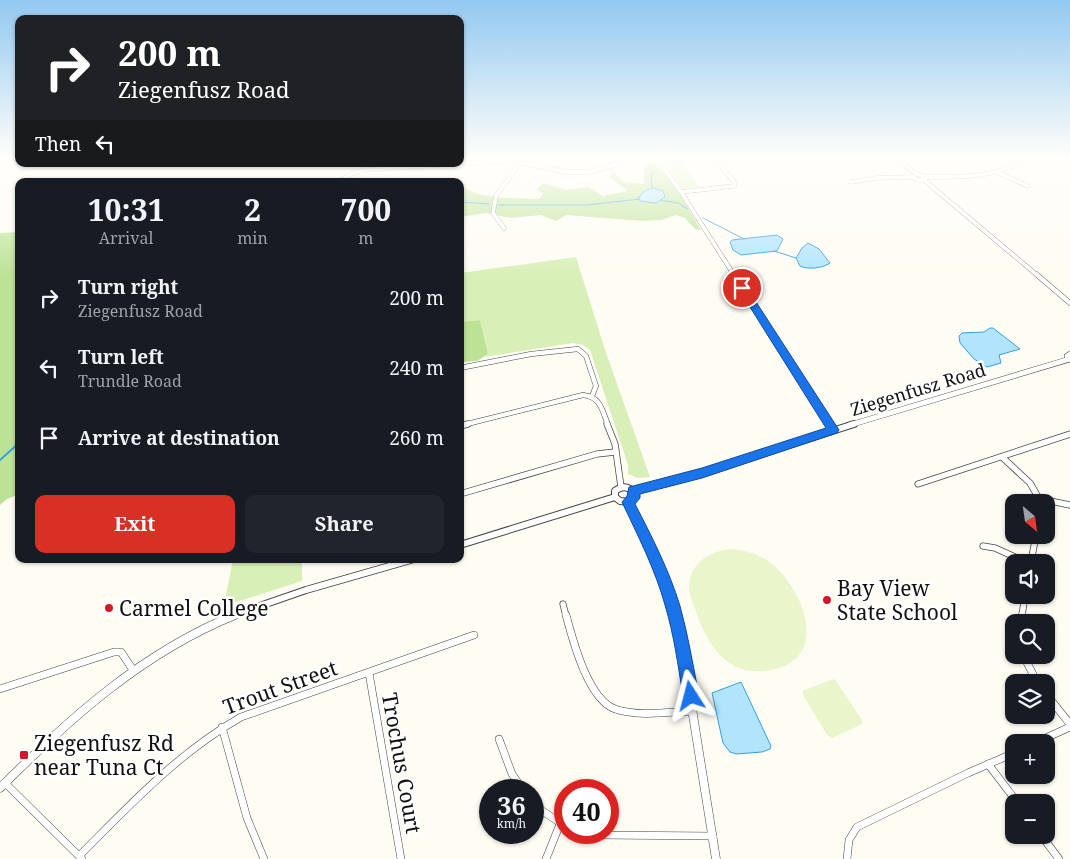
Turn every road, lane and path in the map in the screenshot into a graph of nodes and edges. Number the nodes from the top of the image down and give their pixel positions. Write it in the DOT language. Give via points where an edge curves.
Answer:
graph roads {
  1 [pos="495,197"];
  2 [pos="684,197"];
  3 [pos="946,197"];
  4 [pos="504,228"];
  5 [pos="1070,303"];
  6 [pos="1070,354"];
  7 [pos="1070,359"];
  8 [pos="464,367"];
  9 [pos="592,396"];
  10 [pos="464,425"];
  11 [pos="833,430"];
  12 [pos="1070,434"];
  13 [pos="616,452"];
  14 [pos="1002,457"];
  15 [pos="918,484"];
  16 [pos="621,487"];
  17 [pos="633,491"];
  18 [pos="464,493"];
  19 [pos="1037,494"];
  20 [pos="615,497"];
  21 [pos="628,502"];
  22 [pos="1055,503"];
  23 [pos="1070,505"];
  24 [pos="464,543"];
  25 [pos="983,546"];
  26 [pos="1008,554"];
  27 [pos="401,563"];
  28 [pos="563,604"];
  29 [pos="474,635"];
  30 [pos="133,670"];
  31 [pos="368,673"];
  32 [pos="0,689"];
  33 [pos="1055,706"];
  34 [pos="693,712"];
  35 [pos="1070,725"];
  36 [pos="222,727"];
  37 [pos="1053,734"];
  38 [pos="499,739"];
  39 [pos="1005,757"];
  40 [pos="988,764"];
  41 [pos="516,779"];
  42 [pos="2,785"];
  43 [pos="1011,794"];
  44 [pos="619,835"];
  45 [pos="713,836"];
  46 [pos="554,843"];
  47 [pos="1048,844"];
  48 [pos="81,857"];
  49 [pos="264,859"];
  50 [pos="401,859"];
  51 [pos="546,859"];
  52 [pos="716,859"];
  53 [pos="847,859"];
  54 [pos="1060,859"];
  1 -- 4 [label="street" via="493,213"];
  2 -- 11 [label="street"];
  3 -- 5 [label="street"];
  6 -- 7 [label="street" via="1067,356"];
  7 -- 11 [label="street, Ziegenfusz Road"];
  8 -- 9 [label="street" via="531,354 578,350 586,356 596,386"];
  9 -- 10 [label="street" via="568,398"];
  9 -- 13 [label="street" via="600,404"];
  11 -- 17 [label="street, Ziegenfusz Road" via="702,473"];
  12 -- 14 [label="street"];
  13 -- 16 [label="street"];
  13 -- 18 [label="street" via="597,454"];
  14 -- 15 [label="street"];
  14 -- 19 [label="street" via="1030,483"];
  16 -- 17 [label="street"];
  16 -- 20 [label="street" via="615,491"];
  17 -- 21 [label="street" via="634,498"];
  20 -- 21 [label="street"];
  20 -- 24 [label="street"];
  21 -- 34 [label="street" via="672,604 682,642"];
  22 -- 23 [label="street"];
  25 -- 26 [label="street"];
  27 -- 30 [label="street" via="245,611 202,630"];
  28 -- 34 [label="street" via="566,621 591,685 601,699 612,708 626,712"];
  29 -- 31 [label="street, Trout Street"];
  30 -- 32 [label="street" via="121,652 114,652"];
  30 -- 42 [label="street" via="69,720"];
  31 -- 36 [label="street, Trout Street" via="241,717"];
  31 -- 50 [label="street, Trochus Court"];
  33 -- 35 [label="street"];
  34 -- 45 [label="street"];
  35 -- 37 [label="street"];
  36 -- 48 [label="street, Trout Street" via="174,763"];
  36 -- 49 [label="street" via="247,818"];
  38 -- 41 [label="street"];
  39 -- 40 [label="street"];
  40 -- 43 [label="street"];
  40 -- 53 [label="street" via="857,828 849,840"];
  42 -- 48 [label="street"];
  44 -- 45 [label="street"];
  45 -- 52 [label="street"];
  46 -- 51 [label="street"];
  47 -- 54 [label="street"];
}
